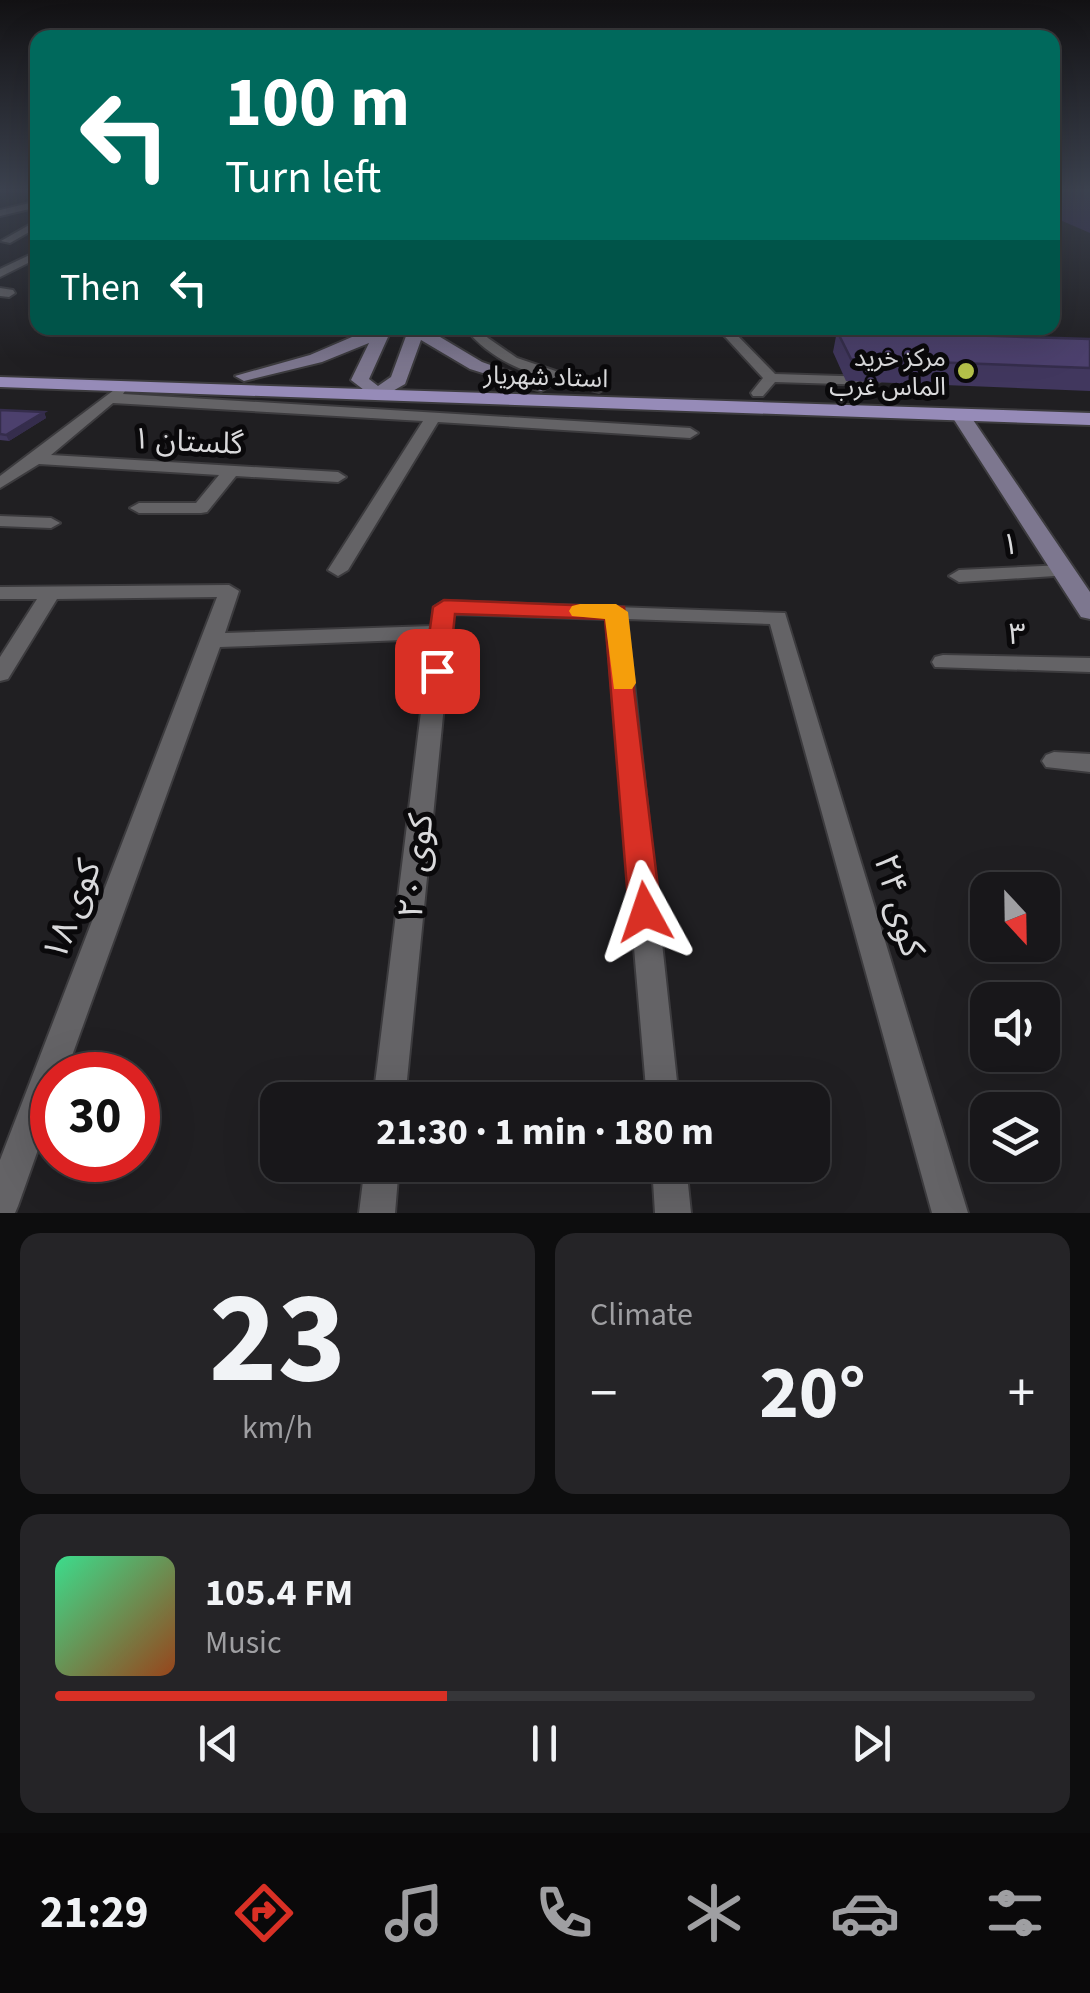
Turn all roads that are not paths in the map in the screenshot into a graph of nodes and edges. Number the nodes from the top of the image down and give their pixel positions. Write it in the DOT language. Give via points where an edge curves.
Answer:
graph roads {
  1 [pos="30,257"];
  2 [pos="2,272"];
  3 [pos="370,335"];
  4 [pos="381,335"];
  5 [pos="415,335"];
  6 [pos="426,335"];
  7 [pos="476,335"];
  8 [pos="730,335"];
  9 [pos="0,368"];
  10 [pos="244,376"];
  11 [pos="771,378"];
  12 [pos="360,380"];
  13 [pos="399,380"];
  14 [pos="0,382"];
  15 [pos="891,382"];
  16 [pos="542,386"];
  17 [pos="599,388"];
  18 [pos="116,392"];
  19 [pos="758,393"];
  20 [pos="377,395"];
  21 [pos="1090,405"];
  22 [pos="960,415"];
  23 [pos="432,419"];
  24 [pos="1090,419"];
  25 [pos="690,433"];
  26 [pos="36,459"];
  27 [pos="231,471"];
  28 [pos="338,477"];
  29 [pos="0,482"];
  30 [pos="138,508"];
  31 [pos="0,521"];
  32 [pos="51,523"];
  33 [pos="338,570"];
  34 [pos="1063,571"];
  35 [pos="959,576"];
  36 [pos="51,593"];
  37 [pos="0,594"];
  38 [pos="1090,611"];
  39 [pos="616,612"];
  40 [pos="441,632"];
  41 [pos="212,640"];
  42 [pos="943,662"];
  43 [pos="1090,666"];
  44 [pos="0,674"];
  45 [pos="1054,762"];
  46 [pos="1090,763"];
  47 [pos="391,1082"];
  48 [pos="661,1082"];
  49 [pos="380,1182"];
  50 [pos="670,1182"];
  51 [pos="0,1206"];
  52 [pos="377,1213"];
  53 [pos="673,1213"];
  54 [pos="950,1213"];
  1 -- 2 [label="street"];
  3 -- 10 [label="main road" via="295,367"];
  4 -- 12 [label="main road"];
  5 -- 13 [label="main road"];
  6 -- 16 [label="main road" via="494,376"];
  7 -- 17 [label="street" via="510,360"];
  8 -- 11 [label="street"];
  9 -- 10 [label="main road, استاد شهریار"];
  10 -- 12 [label="main road, استاد شهریار"];
  11 -- 15 [label="street"];
  11 -- 19 [label="street"];
  12 -- 13 [label="main road, استاد شهریار"];
  12 -- 20 [label="main road"];
  13 -- 16 [label="main road, استاد شهریار"];
  13 -- 20 [label="main road"];
  14 -- 18 [label="main road, استاد شهریار"];
  16 -- 17 [label="main road, استاد شهریار"];
  17 -- 19 [label="main road, استاد شهریار"];
  18 -- 20 [label="main road, استاد شهریار"];
  18 -- 23 [label="street"];
  18 -- 26 [label="street"];
  19 -- 21 [label="main road, استاد شهریار"];
  20 -- 22 [label="main road, استاد شهریار"];
  22 -- 24 [label="main road, استاد شهریار"];
  22 -- 34 [label="main road"];
  23 -- 25 [label="street"];
  23 -- 33 [label="street"];
  26 -- 27 [label="street, ۱ گلستان"];
  26 -- 29 [label="street"];
  27 -- 28 [label="street, ۱ گلستان"];
  27 -- 30 [label="street" via="201,508"];
  31 -- 32 [label="street"];
  34 -- 35 [label="street, ۱"];
  34 -- 38 [label="main road"];
  36 -- 37 [label="street"];
  36 -- 41 [label="street, کوی ۱۸" via="229,591"];
  36 -- 44 [label="street"];
  39 -- 40 [label="street" via="444,607"];
  39 -- 48 [label="street"];
  39 -- 54 [label="street, کوی ۲۴" via="778,618"];
  40 -- 41 [label="street"];
  40 -- 47 [label="street, کوی ۲۰"];
  41 -- 51 [label="street, کوی ۱۸"];
  42 -- 43 [label="street, ۳"];
  45 -- 46 [label="street"];
  49 -- 52 [label="street"];
  50 -- 53 [label="street"];
}
